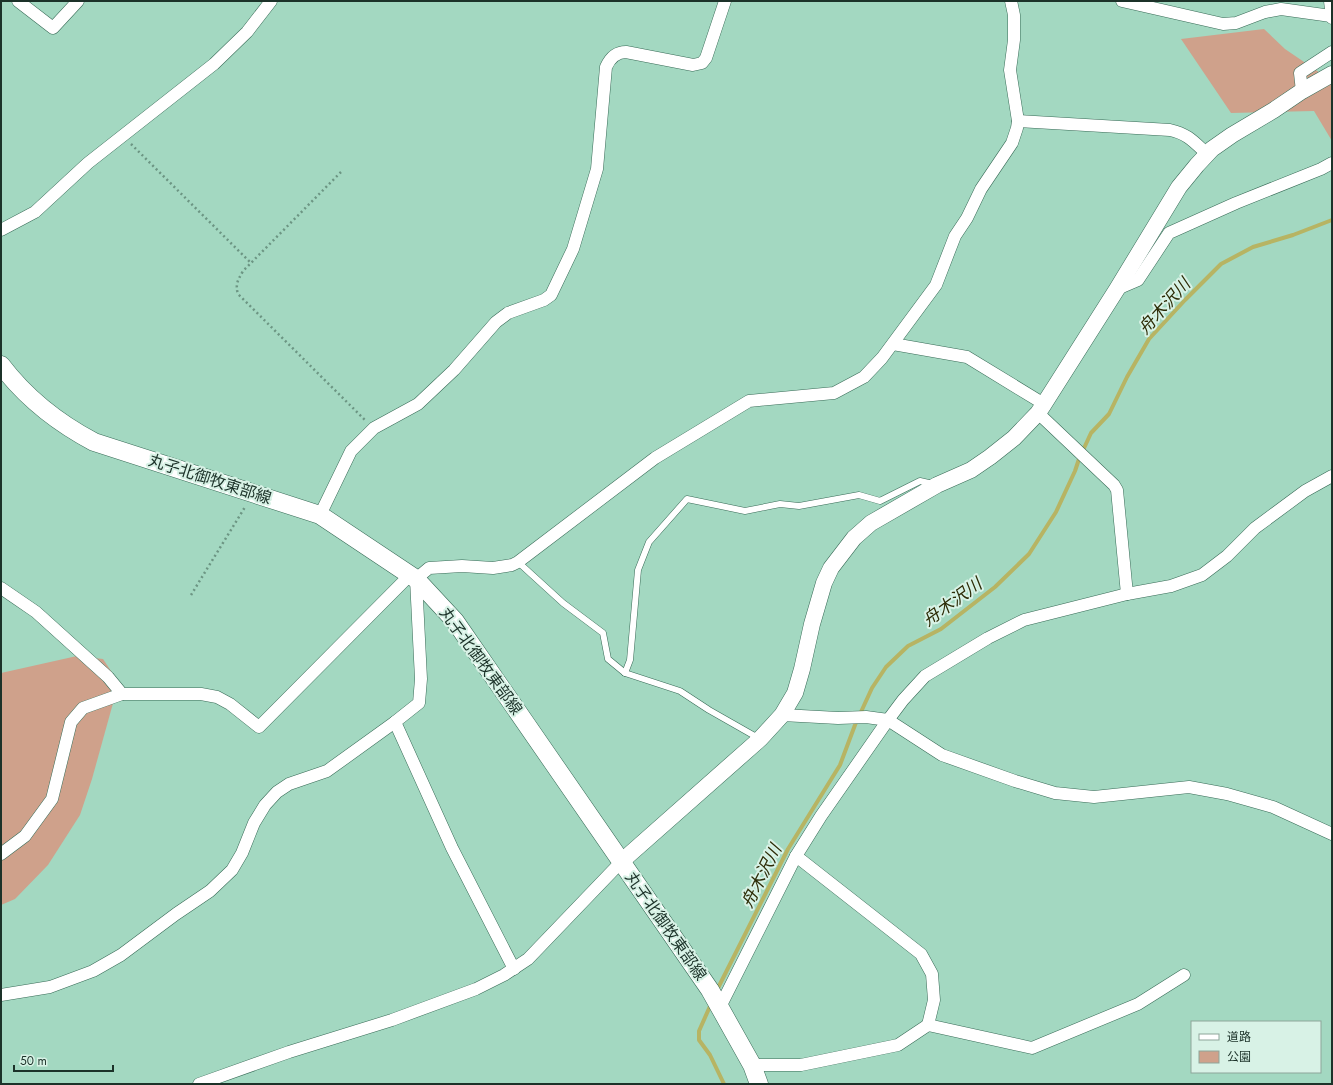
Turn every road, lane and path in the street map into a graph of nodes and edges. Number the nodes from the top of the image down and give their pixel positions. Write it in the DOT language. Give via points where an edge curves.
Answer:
graph roads {
  1 [pos="18,1"];
  2 [pos="78,1"];
  3 [pos="271,1"];
  4 [pos="725,1"];
  5 [pos="1011,1"];
  6 [pos="1122,1"];
  7 [pos="1330,1"];
  8 [pos="1331,17"];
  9 [pos="1332,52"];
  10 [pos="1332,74"];
  11 [pos="1302,91"];
  12 [pos="1018,121"];
  13 [pos="122,136"];
  14 [pos="1208,154"];
  15 [pos="1332,163"];
  16 [pos="341,172"];
  17 [pos="1,230"];
  18 [pos="251,263"];
  19 [pos="1117,289"];
  20 [pos="893,344"];
  21 [pos="1,365"];
  22 [pos="1041,408"];
  23 [pos="374,428"];
  24 [pos="1332,476"];
  25 [pos="937,485"];
  26 [pos="253,494"];
  27 [pos="320,515"];
  28 [pos="518,562"];
  29 [pos="413,577"];
  30 [pos="1,588"];
  31 [pos="1127,594"];
  32 [pos="191,595"];
  33 [pos="625,673"];
  34 [pos="122,694"];
  35 [pos="782,716"];
  36 [pos="888,720"];
  37 [pos="395,722"];
  38 [pos="760,739"];
  39 [pos="1332,834"];
  40 [pos="1,854"];
  41 [pos="796,856"];
  42 [pos="622,861"];
  43 [pos="514,969"];
  44 [pos="1184,975"];
  45 [pos="1,995"];
  46 [pos="720,1007"];
  47 [pos="928,1025"];
  48 [pos="752,1065"];
  49 [pos="199,1084"];
  50 [pos="759,1084"];
  1 -- 2 [label="street" via="53,28"];
  3 -- 13 [label="street" via="247,32 214,64"];
  4 -- 23 [label="street" via="706,58 702,63 693,65 626,52 620,52 609,60 606,67 597,169 572,249 551,295 508,313 496,322 454,370 418,404"];
  5 -- 12 [label="street" via="1014,34 1010,70"];
  6 -- 8 [label="street" via="1223,24 1236,23 1265,12 1281,10"];
  7 -- 8 [label="street"];
  9 -- 11 [label="street" via="1300,73"];
  10 -- 11 [label="street"];
  11 -- 14 [label="street" via="1232,135"];
  12 -- 14 [label="street" via="1170,130 1187,136"];
  12 -- 20 [label="street" via="1012,143 981,189 955,236 936,285"];
  13 -- 17 [label="street" via="88,163 35,212"];
  13 -- 18 [label="path"];
  14 -- 19 [label="street" via="1179,187"];
  15 -- 19 [label="street" via="1169,233 1138,280"];
  16 -- 18 [label="path"];
  18 -- 23 [label="path" via="239,278 236,286 238,294"];
  19 -- 22 [label="street"];
  20 -- 22 [label="street" via="967,357"];
  20 -- 28 [label="street" via="864,377 834,392 749,401 655,458"];
  21 -- 26 [label="main road, 丸子北御牧東部線" via="45,411 94,442"];
  22 -- 25 [label="street" via="1014,438 990,457 971,470"];
  22 -- 31 [label="street" via="1117,490"];
  23 -- 27 [label="street" via="351,451"];
  24 -- 31 [label="street" via="1305,491 1255,528 1227,556 1202,575 1171,586"];
  25 -- 33 [label="lane" via="920,481 880,501 859,495 799,506 780,504 745,511 687,499 649,542 638,570 630,660"];
  25 -- 35 [label="street" via="872,523 854,538 831,568 818,602 795,693"];
  26 -- 27 [label="main road, 丸子北御牧東部線"];
  26 -- 32 [label="path"];
  27 -- 29 [label="main road, 丸子北御牧東部線"];
  28 -- 29 [label="street" via="493,568 429,568"];
  28 -- 33 [label="lane" via="563,603 603,633 608,659"];
  29 -- 34 [label="street" via="259,727 217,697 201,694"];
  29 -- 37 [label="street" via="421,679 419,703"];
  29 -- 42 [label="main road, 丸子北御牧東部線" via="455,621"];
  30 -- 34 [label="street" via="36,612 108,677"];
  31 -- 36 [label="street" via="1024,620 925,676"];
  33 -- 38 [label="lane" via="680,691"];
  34 -- 40 [label="street" via="83,708 71,722 52,799 25,836"];
  35 -- 36 [label="street" via="866,717"];
  35 -- 38 [label="street"];
  36 -- 39 [label="street" via="942,754 1055,793 1094,797 1189,787 1273,807"];
  36 -- 41 [label="street"];
  37 -- 43 [label="street" via="452,848"];
  37 -- 45 [label="street" via="327,771 289,784 277,792 254,823 232,870 210,892 121,955 93,971 50,987"];
  38 -- 42 [label="street"];
  41 -- 46 [label="street"];
  41 -- 47 [label="street" via="921,954 932,974 934,1000"];
  42 -- 43 [label="street" via="543,945"];
  42 -- 46 [label="main road, 丸子北御牧東部線"];
  43 -- 49 [label="street" via="469,992"];
  44 -- 47 [label="street" via="1138,1004 1032,1048"];
  46 -- 48 [label="main road, 丸子北御牧東部線"];
  47 -- 48 [label="street" via="891,1047 801,1065"];
  48 -- 50 [label="main road, 丸子北御牧東部線"];
}
